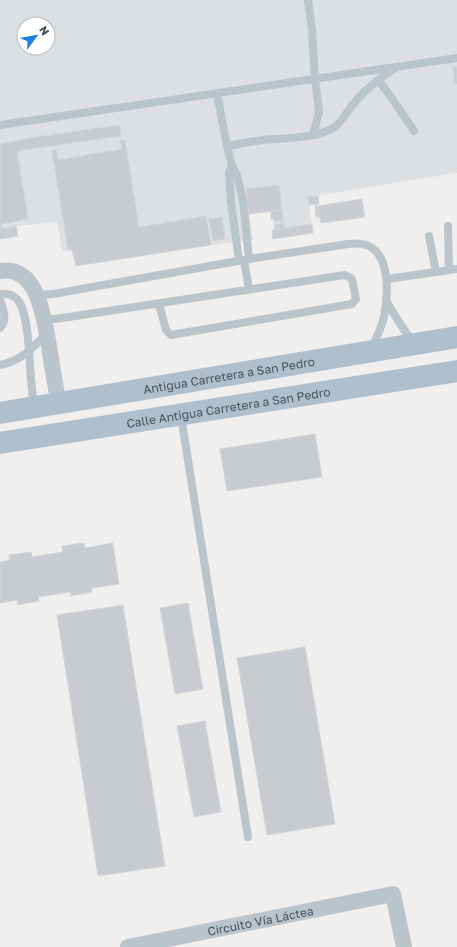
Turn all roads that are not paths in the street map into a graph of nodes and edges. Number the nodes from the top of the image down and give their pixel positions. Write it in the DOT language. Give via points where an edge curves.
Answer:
graph roads {
  1 [pos="308,0"];
  2 [pos="457,58"];
  3 [pos="397,66"];
  4 [pos="316,78"];
  5 [pos="378,80"];
  6 [pos="217,93"];
  7 [pos="0,125"];
  8 [pos="414,131"];
  9 [pos="314,135"];
  10 [pos="227,146"];
  11 [pos="232,166"];
  12 [pos="448,226"];
  13 [pos="429,236"];
  14 [pos="244,260"];
  15 [pos="0,270"];
  16 [pos="453,270"];
  17 [pos="436,272"];
  18 [pos="387,279"];
  19 [pos="249,290"];
  20 [pos="0,294"];
  21 [pos="37,294"];
  22 [pos="386,299"];
  23 [pos="0,300"];
  24 [pos="160,304"];
  25 [pos="46,327"];
  26 [pos="0,328"];
  27 [pos="457,337"];
  28 [pos="415,344"];
  29 [pos="29,352"];
  30 [pos="370,352"];
  31 [pos="295,364"];
  32 [pos="0,365"];
  33 [pos="457,371"];
  34 [pos="58,404"];
  35 [pos="34,407"];
  36 [pos="0,413"];
  37 [pos="181,415"];
  38 [pos="0,431"];
  39 [pos="0,443"];
  40 [pos="248,837"];
  41 [pos="128,947"];
  42 [pos="404,947"];
  1 -- 4 [label="lane"];
  2 -- 3 [label="lane"];
  3 -- 4 [label="lane"];
  3 -- 5 [label="lane"];
  4 -- 6 [label="lane"];
  4 -- 9 [label="lane" via="319,112"];
  5 -- 8 [label="lane"];
  5 -- 9 [label="lane" via="354,102 340,123 324,133"];
  6 -- 7 [label="lane"];
  6 -- 10 [label="lane"];
  9 -- 10 [label="lane"];
  10 -- 11 [label="lane"];
  11 -- 14 [label="lane" via="237,175 243,201"];
  11 -- 14 [label="lane" via="229,172 231,202"];
  12 -- 16 [label="lane"];
  13 -- 17 [label="lane"];
  14 -- 18 [label="lane" via="358,243 368,246 380,256"];
  14 -- 19 [label="lane"];
  14 -- 21 [label="lane" via="53,294"];
  15 -- 21 [label="street" via="21,274"];
  16 -- 17 [label="lane"];
  17 -- 18 [label="lane"];
  18 -- 22 [label="lane"];
  19 -- 24 [label="lane"];
  19 -- 24 [label="lane" via="345,275 352,279 356,299 352,304 171,335 166,330"];
  20 -- 29 [label="lane" via="13,295 23,310"];
  21 -- 25 [label="street"];
  22 -- 28 [label="lane" via="397,320"];
  22 -- 30 [label="lane" via="384,317"];
  23 -- 26 [label="lane" via="5,320"];
  24 -- 25 [label="lane" via="62,318"];
  25 -- 29 [label="lane"];
  25 -- 34 [label="street"];
  27 -- 28 [label="main road, Antigua Carretera a San Pedro"];
  28 -- 30 [label="main road, Antigua Carretera a San Pedro"];
  29 -- 32 [label="lane" via="17,360"];
  29 -- 35 [label="lane"];
  30 -- 31 [label="main road, Antigua Carretera a San Pedro"];
  31 -- 34 [label="main road, Antigua Carretera a San Pedro"];
  31 -- 37 [label="main road" via="269,380 194,396"];
  33 -- 37 [label="main road, Calle Antigua Carretera a San Pedro"];
  34 -- 35 [label="main road, Antigua Carretera a San Pedro"];
  35 -- 36 [label="main road, Antigua Carretera a San Pedro"];
  35 -- 38 [label="main road" via="32,417 25,423"];
  37 -- 39 [label="main road, Calle Antigua Carretera a San Pedro"];
  37 -- 40 [label="lane"];
  41 -- 42 [label="street, Circuito Vía Láctea" via="393,894"];
}
